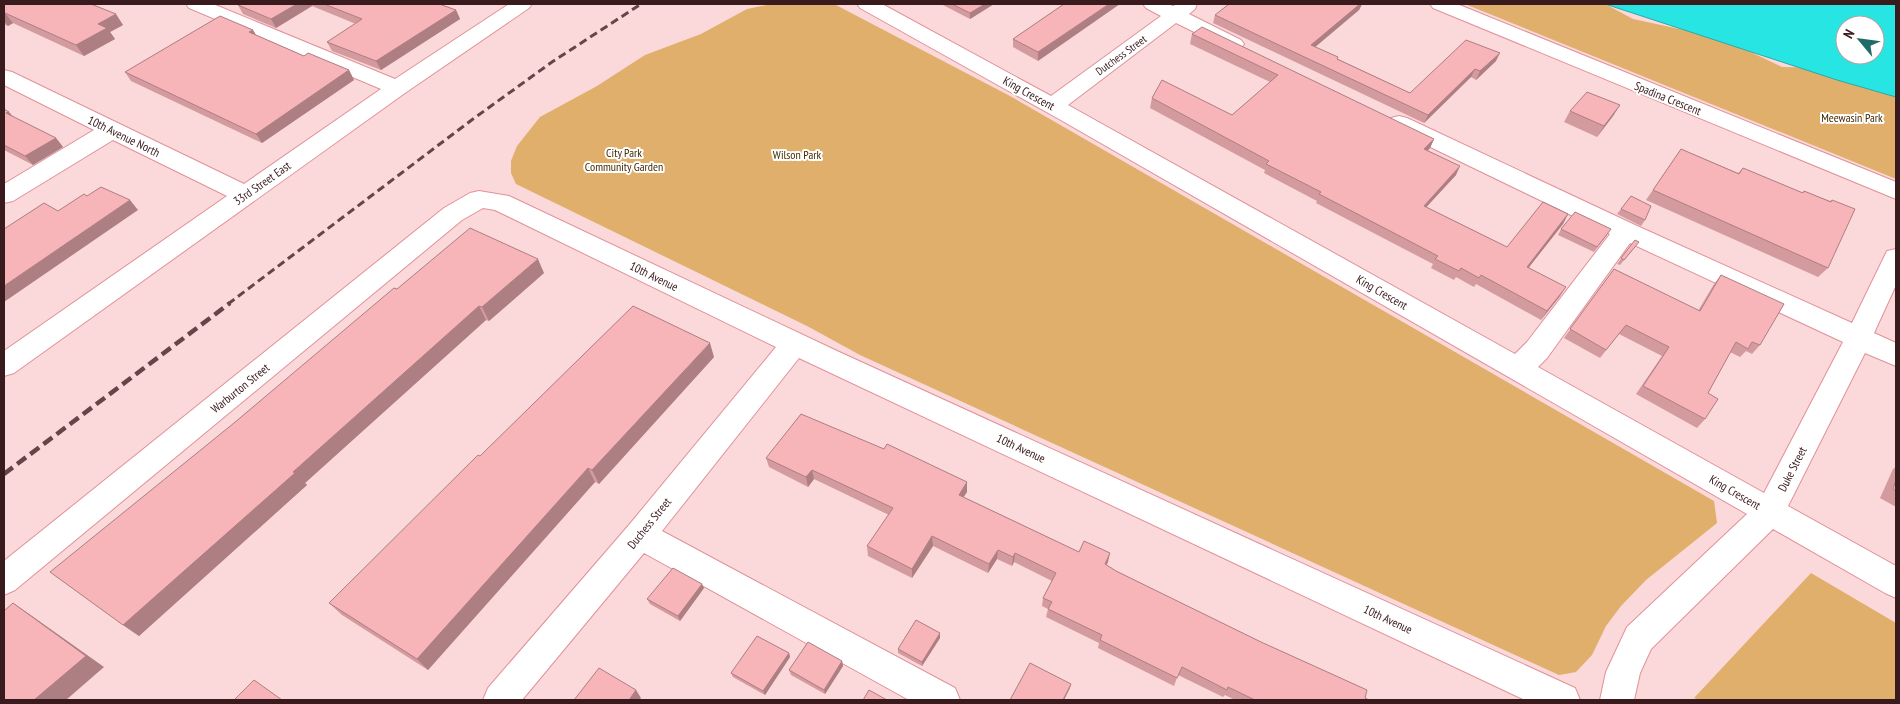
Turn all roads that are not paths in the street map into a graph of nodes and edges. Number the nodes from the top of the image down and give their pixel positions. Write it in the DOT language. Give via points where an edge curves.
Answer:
graph roads {
  1 [pos="196,4"];
  2 [pos="522,4"];
  3 [pos="867,4"];
  4 [pos="1153,4"];
  5 [pos="1440,4"];
  6 [pos="1182,10"];
  7 [pos="1250,51"];
  8 [pos="4,77"];
  9 [pos="397,88"];
  10 [pos="1052,106"];
  11 [pos="1384,115"];
  12 [pos="112,130"];
  13 [pos="1896,191"];
  14 [pos="4,195"];
  15 [pos="245,195"];
  16 [pos="478,199"];
  17 [pos="1626,231"];
  18 [pos="1896,258"];
  19 [pos="1859,337"];
  20 [pos="795,343"];
  21 [pos="1896,355"];
  22 [pos="4,365"];
  23 [pos="1518,369"];
  24 [pos="1770,512"];
  25 [pos="640,535"];
  26 [pos="4,580"];
  27 [pos="1896,583"];
  28 [pos="500,700"];
  29 [pos="943,700"];
  30 [pos="1563,700"];
  31 [pos="1617,700"];
  1 -- 9 [label="street"];
  2 -- 9 [label="street, 33rd Street East"];
  3 -- 10 [label="street, King Crescent"];
  4 -- 6 [label="street"];
  5 -- 13 [label="street, Spadina Crescent"];
  6 -- 7 [label="street"];
  6 -- 10 [label="street, Dutchess Street"];
  8 -- 12 [label="street, 10th Avenue North"];
  9 -- 15 [label="street, 33rd Street East"];
  10 -- 23 [label="street, King Crescent"];
  11 -- 17 [label="street"];
  12 -- 14 [label="street"];
  12 -- 15 [label="street, 10th Avenue North"];
  15 -- 22 [label="street, 33rd Street East"];
  16 -- 20 [label="street, 10th Avenue" via="500,202"];
  16 -- 26 [label="street, Warburton Street" via="453,214"];
  17 -- 19 [label="street"];
  17 -- 23 [label="street" via="1537,350"];
  18 -- 19 [label="street, Duke Street"];
  19 -- 21 [label="street"];
  19 -- 24 [label="street, Duke Street"];
  20 -- 25 [label="street, Duchess Street"];
  20 -- 30 [label="street, 10th Avenue"];
  23 -- 24 [label="street, King Crescent"];
  24 -- 27 [label="street, King Crescent"];
  24 -- 31 [label="street, Duke Street" via="1639,638 1622,672"];
  25 -- 28 [label="street, Duchess Street"];
  25 -- 29 [label="street"];
}
